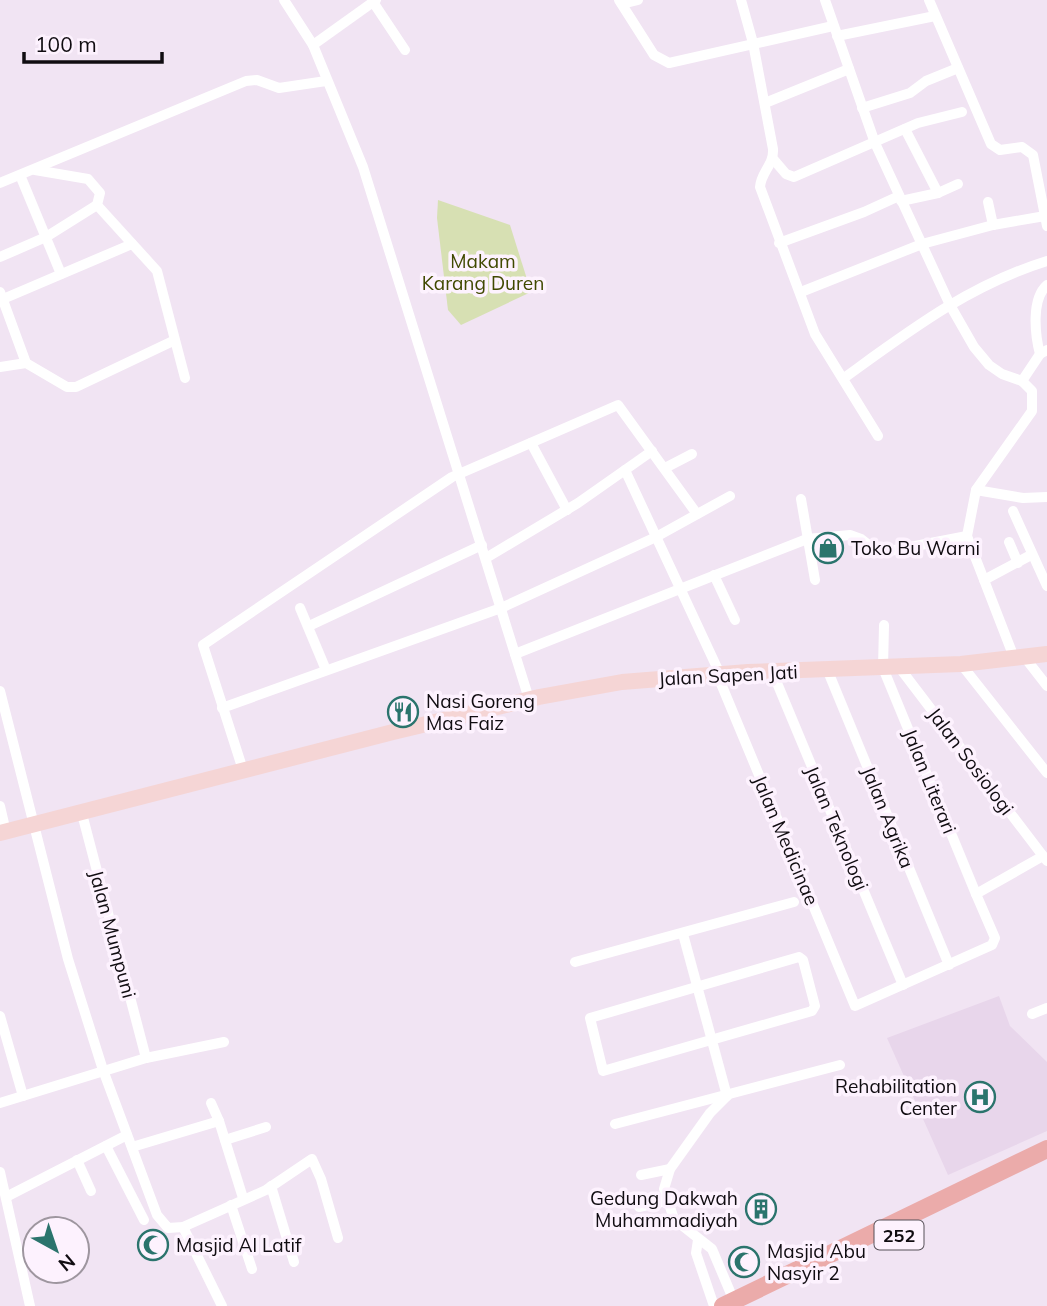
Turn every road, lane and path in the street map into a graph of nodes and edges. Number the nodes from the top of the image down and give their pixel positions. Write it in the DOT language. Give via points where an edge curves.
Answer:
graph roads {
  1 [pos="284,0"];
  2 [pos="638,0"];
  3 [pos="741,0"];
  4 [pos="825,0"];
  5 [pos="929,0"];
  6 [pos="374,1"];
  7 [pos="620,2"];
  8 [pos="936,16"];
  9 [pos="835,31"];
  10 [pos="753,43"];
  11 [pos="313,45"];
  12 [pos="405,50"];
  13 [pos="958,68"];
  14 [pos="849,69"];
  15 [pos="326,82"];
  16 [pos="765,103"];
  17 [pos="862,108"];
  18 [pos="962,112"];
  19 [pos="905,129"];
  20 [pos="875,143"];
  21 [pos="774,160"];
  22 [pos="34,170"];
  23 [pos="20,175"];
  24 [pos="0,183"];
  25 [pos="958,184"];
  26 [pos="939,193"];
  27 [pos="900,198"];
  28 [pos="988,202"];
  29 [pos="97,205"];
  30 [pos="1046,221"];
  31 [pos="993,225"];
  32 [pos="46,237"];
  33 [pos="779,243"];
  34 [pos="132,244"];
  35 [pos="922,244"];
  36 [pos="0,257"];
  37 [pos="1047,261"];
  38 [pos="61,274"];
  39 [pos="1047,285"];
  40 [pos="802,292"];
  41 [pos="2,295"];
  42 [pos="1043,301"];
  43 [pos="950,304"];
  44 [pos="173,341"];
  45 [pos="1043,352"];
  46 [pos="26,363"];
  47 [pos="0,367"];
  48 [pos="185,378"];
  49 [pos="844,379"];
  50 [pos="1022,381"];
  51 [pos="878,436"];
  52 [pos="531,443"];
  53 [pos="652,451"];
  54 [pos="692,454"];
  55 [pos="665,468"];
  56 [pos="625,470"];
  57 [pos="459,474"];
  58 [pos="976,490"];
  59 [pos="730,496"];
  60 [pos="1047,497"];
  61 [pos="801,499"];
  62 [pos="567,510"];
  63 [pos="1013,511"];
  64 [pos="697,514"];
  65 [pos="967,536"];
  66 [pos="656,537"];
  67 [pos="807,539"];
  68 [pos="1009,542"];
  69 [pos="482,545"];
  70 [pos="1031,555"];
  71 [pos="486,558"];
  72 [pos="1018,563"];
  73 [pos="714,575"];
  74 [pos="815,580"];
  75 [pos="984,580"];
  76 [pos="1047,586"];
  77 [pos="681,589"];
  78 [pos="300,608"];
  79 [pos="501,608"];
  80 [pos="735,620"];
  81 [pos="884,625"];
  82 [pos="309,626"];
  83 [pos="515,654"];
  84 [pos="1047,654"];
  85 [pos="1021,659"];
  86 [pos="961,664"];
  87 [pos="891,667"];
  88 [pos="827,669"];
  89 [pos="326,670"];
  90 [pos="772,671"];
  91 [pos="719,674"];
  92 [pos="1047,686"];
  93 [pos="0,691"];
  94 [pos="529,699"];
  95 [pos="222,708"];
  96 [pos="243,771"];
  97 [pos="1047,773"];
  98 [pos="0,806"];
  99 [pos="81,810"];
  100 [pos="34,824"];
  101 [pos="3,832"];
  102 [pos="1045,859"];
  103 [pos="976,894"];
  104 [pos="794,902"];
  105 [pos="682,934"];
  106 [pos="575,962"];
  107 [pos="949,965"];
  108 [pos="903,985"];
  109 [pos="697,987"];
  110 [pos="1047,1008"];
  111 [pos="1031,1014"];
  112 [pos="1,1022"];
  113 [pos="712,1039"];
  114 [pos="224,1042"];
  115 [pos="146,1058"];
  116 [pos="13,1062"];
  117 [pos="0,1065"];
  118 [pos="840,1065"];
  119 [pos="103,1070"];
  120 [pos="23,1096"];
  121 [pos="727,1097"];
  122 [pos="0,1103"];
  123 [pos="211,1103"];
  124 [pos="219,1121"];
  125 [pos="615,1124"];
  126 [pos="266,1127"];
  127 [pos="127,1135"];
  128 [pos="225,1140"];
  129 [pos="106,1146"];
  130 [pos="132,1147"];
  131 [pos="1047,1149"];
  132 [pos="77,1160"];
  133 [pos="1047,1162"];
  134 [pos="670,1169"];
  135 [pos="0,1172"];
  136 [pos="641,1175"];
  137 [pos="271,1186"];
  138 [pos="91,1191"];
  139 [pos="6,1198"];
  140 [pos="243,1198"];
  141 [pos="666,1201"];
  142 [pos="231,1205"];
  143 [pos="639,1208"];
  144 [pos="157,1215"];
  145 [pos="144,1220"];
  146 [pos="133,1225"];
  147 [pos="183,1227"];
  148 [pos="338,1238"];
  149 [pos="698,1240"];
  150 [pos="294,1262"];
  151 [pos="252,1269"];
  152 [pos="221,1303"];
  153 [pos="736,1304"];
  154 [pos="30,1306"];
  155 [pos="714,1306"];
  1 -- 11 [label="street"];
  2 -- 7 [label="street"];
  3 -- 10 [label="street"];
  4 -- 9 [label="street"];
  5 -- 8 [label="street"];
  6 -- 11 [label="street"];
  6 -- 12 [label="street"];
  7 -- 10 [label="street" via="663,62 677,63"];
  8 -- 9 [label="street"];
  8 -- 13 [label="street"];
  9 -- 10 [label="street"];
  9 -- 14 [label="street"];
  10 -- 16 [label="street"];
  11 -- 15 [label="street"];
  13 -- 17 [label="street" via="910,93"];
  13 -- 30 [label="street" via="993,147 1004,151 1022,147 1032,153"];
  14 -- 16 [label="street"];
  14 -- 17 [label="street"];
  15 -- 22 [label="street" via="279,88 246,80"];
  15 -- 57 [label="street" via="363,167"];
  16 -- 21 [label="street"];
  17 -- 20 [label="street"];
  18 -- 19 [label="street"];
  19 -- 20 [label="street"];
  19 -- 26 [label="street"];
  20 -- 21 [label="street" via="794,177"];
  20 -- 27 [label="street"];
  21 -- 33 [label="street" via="760,187"];
  22 -- 23 [label="street"];
  22 -- 29 [label="street" via="88,179 100,192"];
  23 -- 24 [label="street"];
  23 -- 32 [label="street"];
  25 -- 26 [label="street"];
  26 -- 27 [label="street"];
  27 -- 33 [label="street"];
  27 -- 35 [label="street"];
  28 -- 31 [label="street"];
  29 -- 32 [label="street"];
  29 -- 34 [label="street"];
  30 -- 31 [label="street"];
  31 -- 35 [label="street"];
  32 -- 36 [label="street"];
  32 -- 38 [label="street"];
  33 -- 40 [label="street"];
  34 -- 38 [label="street"];
  34 -- 44 [label="street" via="157,271"];
  35 -- 40 [label="street"];
  35 -- 43 [label="street"];
  37 -- 43 [label="street" via="989,281"];
  38 -- 41 [label="street"];
  39 -- 42 [label="street" via="1040,293"];
  40 -- 49 [label="street" via="820,344"];
  41 -- 46 [label="street"];
  42 -- 45 [label="street" via="1036,323"];
  43 -- 49 [label="street"];
  43 -- 50 [label="street" via="989,365"];
  44 -- 46 [label="street" via="76,387 67,387"];
  44 -- 48 [label="street"];
  45 -- 50 [label="street"];
  46 -- 47 [label="street"];
  49 -- 51 [label="street"];
  50 -- 58 [label="street" via="1032,391 1034,404"];
  52 -- 53 [label="street" via="618,405"];
  52 -- 57 [label="street"];
  52 -- 62 [label="street"];
  53 -- 55 [label="street"];
  53 -- 56 [label="street"];
  54 -- 55 [label="street"];
  55 -- 64 [label="street"];
  56 -- 62 [label="street"];
  56 -- 66 [label="street, Jalan Medicinae"];
  57 -- 69 [label="street"];
  57 -- 95 [label="street" via="203,645"];
  58 -- 60 [label="street"];
  58 -- 65 [label="street"];
  59 -- 64 [label="street"];
  61 -- 67 [label="street"];
  62 -- 71 [label="street"];
  63 -- 70 [label="street"];
  64 -- 66 [label="street"];
  65 -- 67 [label="street" via="879,553 849,535"];
  65 -- 75 [label="street"];
  66 -- 77 [label="street, Jalan Medicinae"];
  66 -- 79 [label="street"];
  67 -- 73 [label="street"];
  67 -- 74 [label="street"];
  68 -- 72 [label="street"];
  69 -- 71 [label="street"];
  69 -- 82 [label="street"];
  70 -- 72 [label="street"];
  70 -- 76 [label="street"];
  71 -- 79 [label="street"];
  72 -- 75 [label="street"];
  73 -- 77 [label="street"];
  73 -- 80 [label="street"];
  75 -- 85 [label="street"];
  77 -- 83 [label="street"];
  77 -- 91 [label="street, Jalan Medicinae"];
  78 -- 82 [label="street"];
  79 -- 83 [label="street"];
  79 -- 89 [label="street"];
  81 -- 87 [label="street"];
  82 -- 89 [label="street" via="313,650"];
  83 -- 94 [label="street"];
  84 -- 85 [label="street, Jalan Sapen Jati"];
  85 -- 86 [label="street, Jalan Sapen Jati"];
  85 -- 92 [label="street"];
  86 -- 87 [label="street, Jalan Sapen Jati"];
  86 -- 97 [label="street"];
  87 -- 88 [label="street, Jalan Sapen Jati"];
  87 -- 102 [label="street, Jalan Sosiologi"];
  87 -- 103 [label="street, Jalan Literari"];
  88 -- 90 [label="street, Jalan Sapen Jati"];
  88 -- 107 [label="street, Jalan Agrika"];
  89 -- 95 [label="street"];
  90 -- 91 [label="street, Jalan Sapen Jati"];
  90 -- 108 [label="street, Jalan Teknologi"];
  91 -- 94 [label="street, Jalan Sapen Jati" via="632,681"];
  91 -- 108 [label="street, Jalan Medicinae" via="855,1006"];
  93 -- 100 [label="street"];
  94 -- 96 [label="street, Jalan Sapen Jati"];
  95 -- 96 [label="street"];
  96 -- 99 [label="street, Jalan Sapen Jati"];
  98 -- 101 [label="street"];
  99 -- 100 [label="street, Jalan Sapen Jati"];
  99 -- 115 [label="street, Jalan Mumpuni"];
  100 -- 101 [label="street, Jalan Sapen Jati"];
  100 -- 119 [label="street" via="68,959"];
  102 -- 103 [label="street"];
  103 -- 107 [label="street, Jalan Literari" via="995,938 989,947"];
  104 -- 105 [label="street"];
  105 -- 106 [label="street"];
  105 -- 109 [label="street"];
  107 -- 108 [label="street"];
  109 -- 113 [label="street"];
  109 -- 113 [label="street" via="797,957 803,960 814,1010"];
  109 -- 113 [label="street" via="590,1017 603,1071"];
  110 -- 111 [label="street"];
  112 -- 116 [label="street"];
  113 -- 121 [label="street"];
  114 -- 115 [label="street"];
  115 -- 119 [label="street"];
  116 -- 117 [label="street"];
  116 -- 120 [label="street"];
  118 -- 121 [label="street"];
  119 -- 120 [label="street"];
  119 -- 127 [label="street"];
  120 -- 122 [label="street"];
  121 -- 125 [label="street"];
  121 -- 134 [label="street"];
  123 -- 124 [label="street"];
  124 -- 128 [label="street"];
  124 -- 130 [label="street"];
  126 -- 128 [label="street"];
  127 -- 129 [label="street"];
  127 -- 130 [label="street"];
  128 -- 140 [label="street"];
  129 -- 132 [label="street"];
  129 -- 145 [label="street"];
  130 -- 144 [label="street"];
  131 -- 153 [label="main road, 252"];
  132 -- 138 [label="street"];
  132 -- 139 [label="street"];
  133 -- 153 [label="main road, 252"];
  134 -- 136 [label="street"];
  134 -- 141 [label="street" via="665,1178"];
  135 -- 139 [label="street"];
  137 -- 140 [label="street"];
  137 -- 148 [label="street" via="307,1160 314,1160"];
  137 -- 150 [label="street"];
  139 -- 154 [label="street"];
  140 -- 142 [label="street"];
  141 -- 143 [label="street"];
  141 -- 149 [label="street" via="674,1219"];
  142 -- 147 [label="street"];
  142 -- 151 [label="street"];
  144 -- 145 [label="street"];
  144 -- 147 [label="street" via="168,1228"];
  145 -- 146 [label="street"];
  147 -- 152 [label="street"];
  149 -- 153 [label="street" via="713,1251"];
  149 -- 155 [label="street" via="697,1256"];
}
